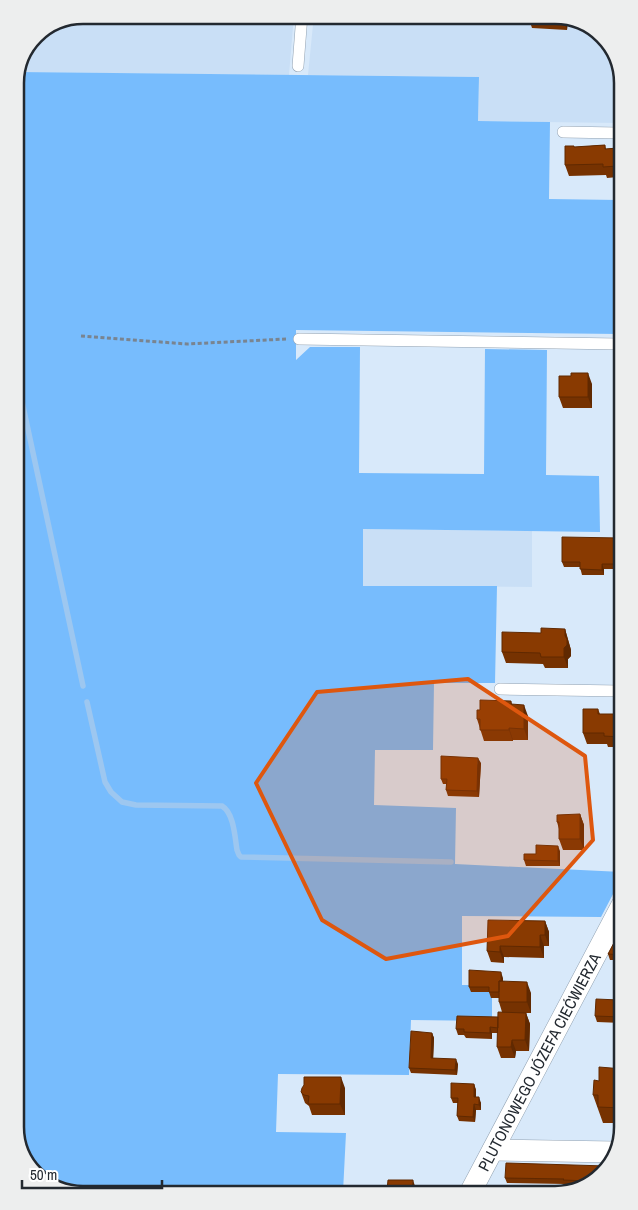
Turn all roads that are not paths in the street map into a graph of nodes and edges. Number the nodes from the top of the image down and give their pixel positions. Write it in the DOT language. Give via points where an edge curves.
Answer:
graph roads {
  1 [pos="301,24"];
  2 [pos="298,66"];
  3 [pos="563,132"];
  4 [pos="614,133"];
  5 [pos="299,339"];
  6 [pos="614,344"];
  7 [pos="500,689"];
  8 [pos="614,691"];
  9 [pos="614,922"];
  10 [pos="493,1150"];
  11 [pos="608,1152"];
  12 [pos="474,1186"];
  1 -- 2 [label="lane"];
  3 -- 4 [label="lane"];
  5 -- 6 [label="lane"];
  7 -- 8 [label="lane"];
  9 -- 10 [label="street, PLUTONOWEGO JÓZEFA CIEĆWIERZA"];
  10 -- 11 [label="street"];
  10 -- 12 [label="street, PLUTONOWEGO JÓZEFA CIEĆWIERZA"];
}
